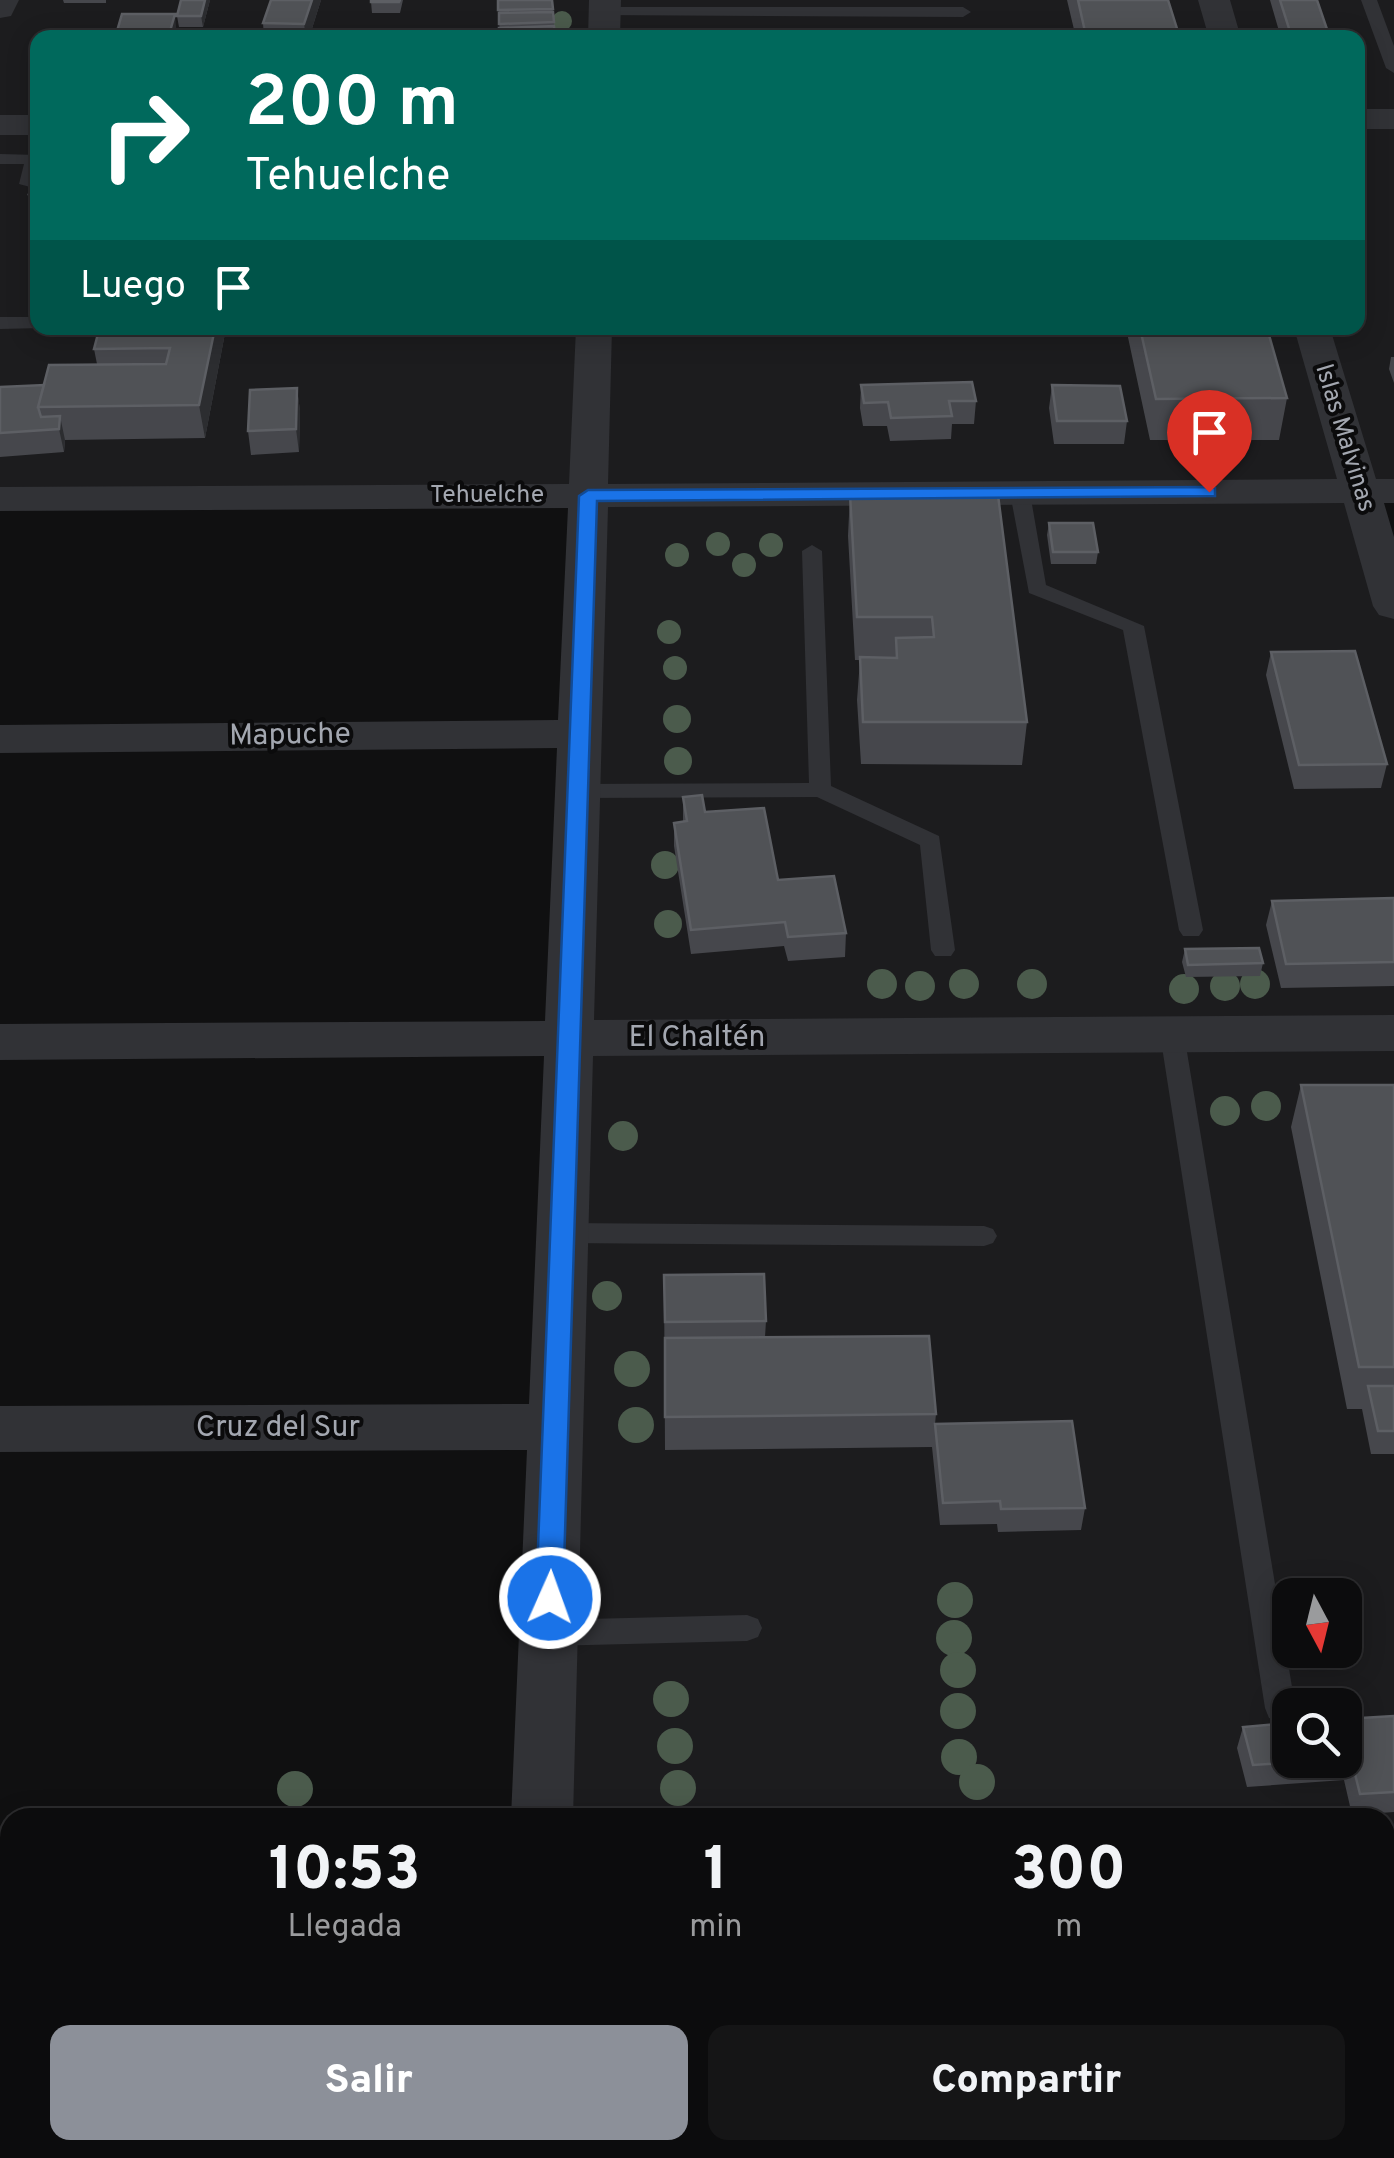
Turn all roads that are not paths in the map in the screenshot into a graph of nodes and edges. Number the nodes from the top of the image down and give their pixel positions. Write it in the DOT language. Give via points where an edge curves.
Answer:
graph roads {
  1 [pos="1214,0"];
  2 [pos="1370,0"];
  3 [pos="963,12"];
  4 [pos="604,17"];
  5 [pos="1223,30"];
  6 [pos="1394,68"];
  7 [pos="1365,119"];
  8 [pos="1394,119"];
  9 [pos="30,125"];
  10 [pos="0,126"];
  11 [pos="30,159"];
  12 [pos="0,160"];
  13 [pos="30,176"];
  14 [pos="28,184"];
  15 [pos="0,323"];
  16 [pos="30,323"];
  17 [pos="594,335"];
  18 [pos="1315,335"];
  19 [pos="1377,491"];
  20 [pos="1020,493"];
  21 [pos="588,496"];
  22 [pos="0,498"];
  23 [pos="812,551"];
  24 [pos="1394,606"];
  25 [pos="580,734"];
  26 [pos="0,739"];
  27 [pos="820,790"];
  28 [pos="577,791"];
  29 [pos="1191,930"];
  30 [pos="943,950"];
  31 [pos="1394,1033"];
  32 [pos="1172,1034"];
  33 [pos="569,1038"];
  34 [pos="0,1042"];
  35 [pos="562,1233"];
  36 [pos="984,1236"];
  37 [pos="556,1427"];
  38 [pos="0,1429"];
  39 [pos="746,1628"];
  40 [pos="548,1632"];
  41 [pos="1277,1688"];
  42 [pos="542,1808"];
  1 -- 5 [label="street"];
  2 -- 6 [label="lane"];
  3 -- 4 [label="lane"];
  7 -- 8 [label="street"];
  9 -- 10 [label="street"];
  11 -- 12 [label="lane"];
  13 -- 14 [label="lane"];
  15 -- 16 [label="lane"];
  17 -- 21 [label="street"];
  18 -- 19 [label="street, Islas Malvinas"];
  19 -- 20 [label="street, Tehuelche"];
  19 -- 24 [label="street, Islas Malvinas"];
  20 -- 21 [label="street, Tehuelche"];
  20 -- 29 [label="lane" via="1036,588 1133,626"];
  21 -- 22 [label="street, Tehuelche"];
  21 -- 25 [label="street"];
  23 -- 27 [label="lane"];
  25 -- 26 [label="street, Mapuche"];
  25 -- 28 [label="street"];
  27 -- 28 [label="lane"];
  27 -- 30 [label="lane" via="930,841"];
  28 -- 33 [label="street"];
  31 -- 32 [label="street, El Chaltén"];
  32 -- 33 [label="street, El Chaltén"];
  32 -- 41 [label="lane"];
  33 -- 34 [label="street, El Chaltén"];
  33 -- 35 [label="street"];
  35 -- 36 [label="lane"];
  35 -- 37 [label="street"];
  37 -- 38 [label="street, Cruz del Sur"];
  37 -- 40 [label="street"];
  39 -- 40 [label="lane"];
  40 -- 42 [label="street"];
}
